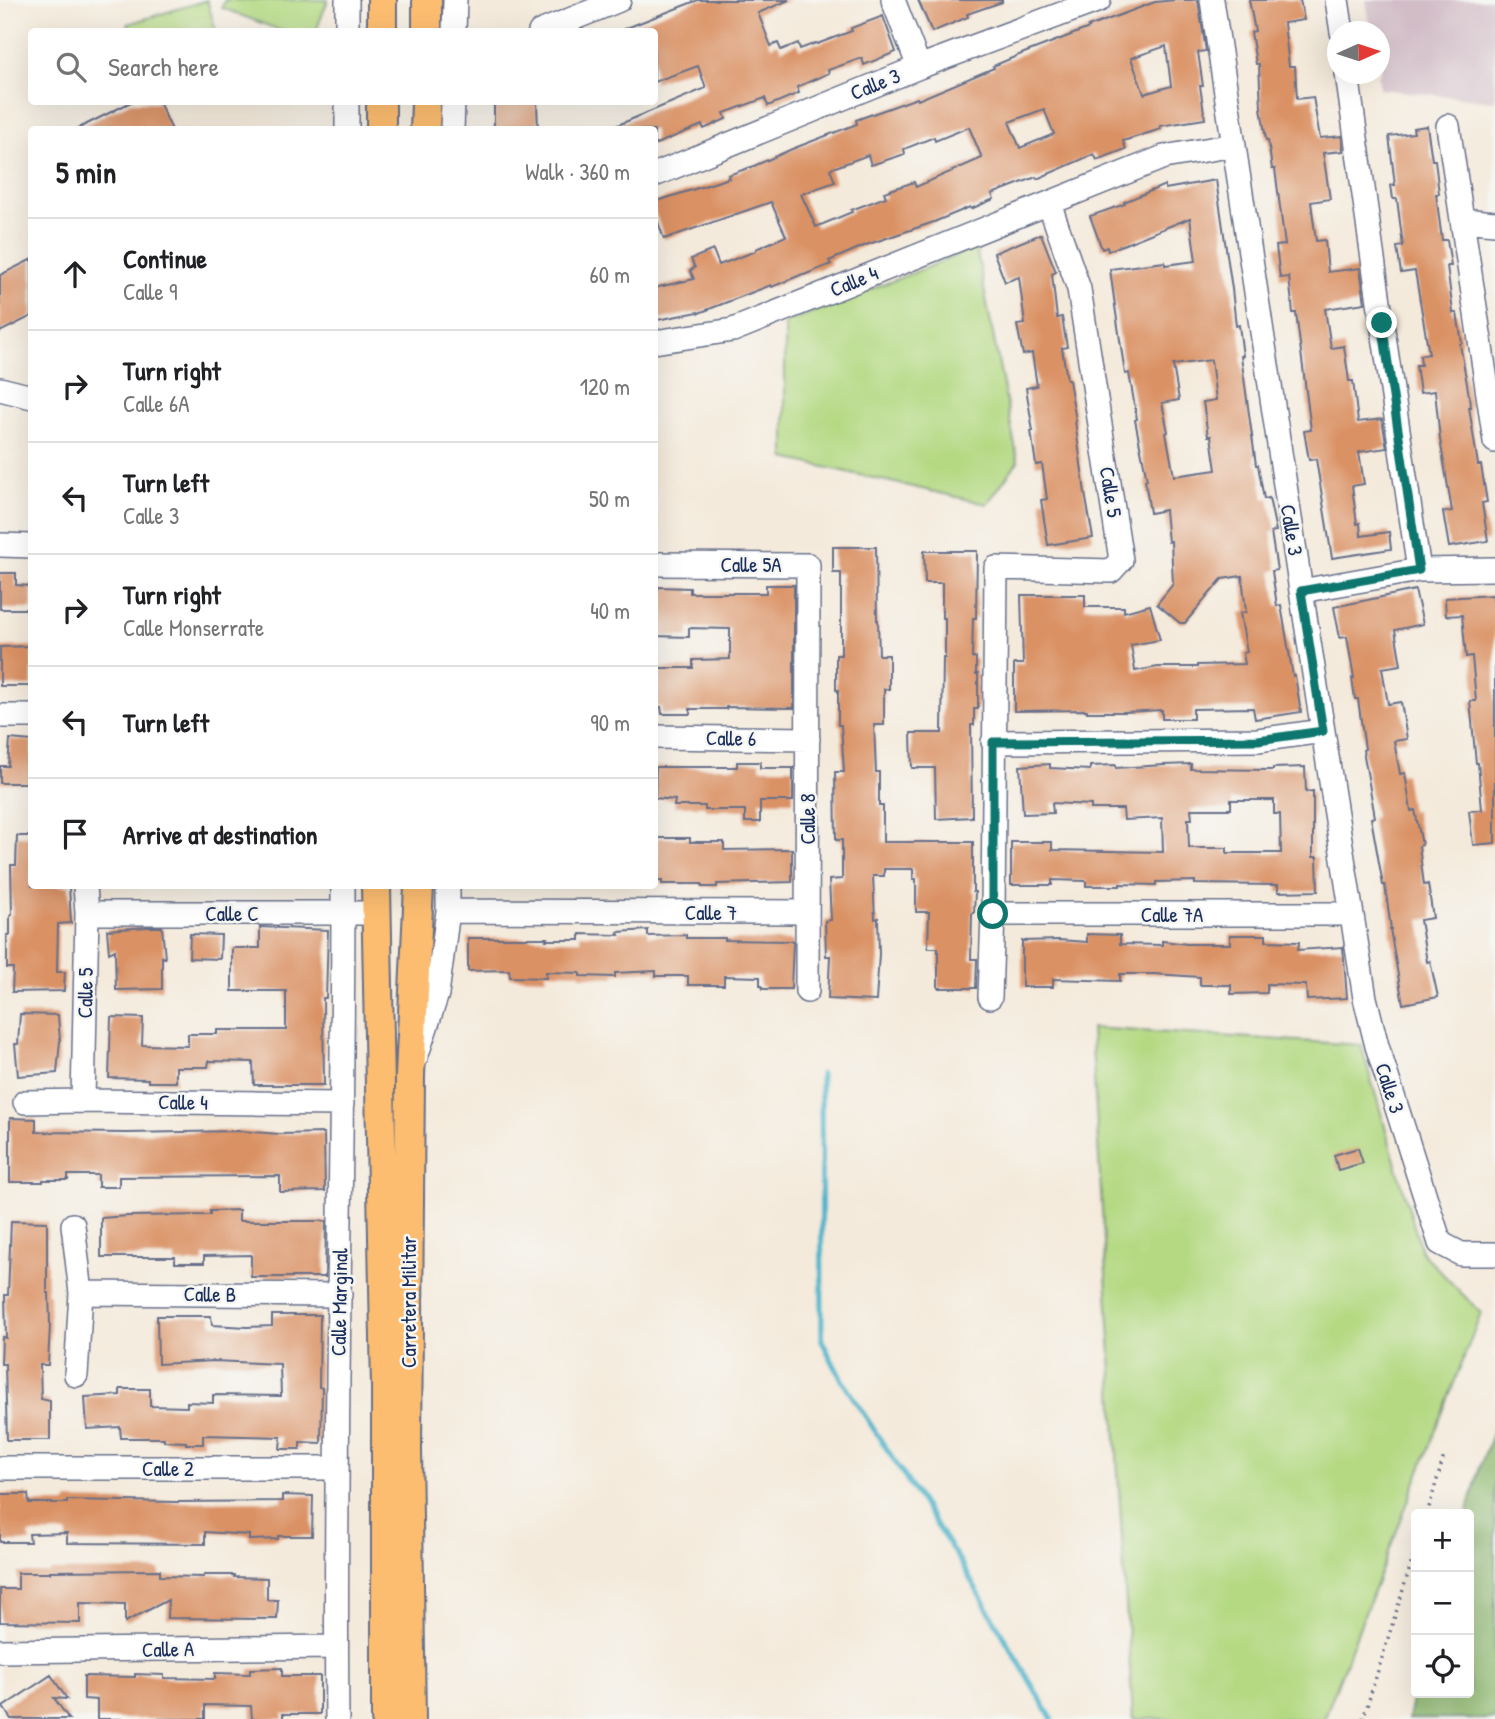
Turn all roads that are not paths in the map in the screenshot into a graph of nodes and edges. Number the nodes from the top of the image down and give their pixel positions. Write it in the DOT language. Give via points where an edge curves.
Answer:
graph roads {
  1 [pos="347,0"];
  2 [pos="382,0"];
  3 [pos="428,0"];
  4 [pos="456,0"];
  5 [pos="619,0"];
  6 [pos="893,0"];
  7 [pos="1099,0"];
  8 [pos="1212,0"];
  9 [pos="1337,0"];
  10 [pos="1340,21"];
  11 [pos="347,28"];
  12 [pos="382,28"];
  13 [pos="427,28"];
  14 [pos="454,28"];
  15 [pos="550,28"];
  16 [pos="919,67"];
  17 [pos="1349,84"];
  18 [pos="346,105"];
  19 [pos="381,105"];
  20 [pos="426,105"];
  21 [pos="453,105"];
  22 [pos="346,126"];
  23 [pos="381,126"];
  24 [pos="425,126"];
  25 [pos="452,126"];
  26 [pos="1448,127"];
  27 [pos="1234,145"];
  28 [pos="658,173"];
  29 [pos="1049,203"];
  30 [pos="1462,220"];
  31 [pos="1495,223"];
  32 [pos="658,341"];
  33 [pos="0,390"];
  34 [pos="28,396"];
  35 [pos="1492,400"];
  36 [pos="1495,441"];
  37 [pos="0,545"];
  38 [pos="28,546"];
  39 [pos="658,564"];
  40 [pos="1495,569"];
  41 [pos="1419,570"];
  42 [pos="1301,591"];
  43 [pos="808,647"];
  44 [pos="0,716"];
  45 [pos="28,716"];
  46 [pos="1323,731"];
  47 [pos="658,737"];
  48 [pos="808,739"];
  49 [pos="993,742"];
  50 [pos="85,889"];
  51 [pos="344,889"];
  52 [pos="419,889"];
  53 [pos="448,889"];
  54 [pos="376,899"];
  55 [pos="448,911"];
  56 [pos="807,912"];
  57 [pos="87,913"];
  58 [pos="343,914"];
  59 [pos="993,914"];
  60 [pos="1351,914"];
  61 [pos="807,991"];
  62 [pos="990,997"];
  63 [pos="410,1076"];
  64 [pos="83,1101"];
  65 [pos="25,1102"];
  66 [pos="342,1104"];
  67 [pos="73,1225"];
  68 [pos="1495,1254"];
  69 [pos="81,1293"];
  70 [pos="340,1295"];
  71 [pos="76,1375"];
  72 [pos="0,1468"];
  73 [pos="336,1468"];
  74 [pos="336,1647"];
  75 [pos="0,1651"];
  76 [pos="337,1719"];
  77 [pos="386,1719"];
  78 [pos="411,1719"];
  1 -- 11 [label="street"];
  2 -- 12 [label="main road"];
  3 -- 13 [label="main road"];
  4 -- 14 [label="street"];
  5 -- 15 [label="street"];
  6 -- 16 [label="street"];
  7 -- 16 [label="street, Calle 3"];
  8 -- 27 [label="street, Calle 3"];
  9 -- 10 [label="street"];
  16 -- 28 [label="street, Calle 3"];
  17 -- 41 [label="street"];
  18 -- 22 [label="street"];
  19 -- 23 [label="main road"];
  20 -- 24 [label="main road"];
  21 -- 25 [label="street"];
  26 -- 30 [label="street"];
  27 -- 29 [label="street, Calle 4" via="1164,156"];
  27 -- 42 [label="street, Calle 3"];
  29 -- 32 [label="street, Calle 4" via="733,330"];
  29 -- 49 [label="street, Calle 5" via="1079,289 1121,560 1111,571 996,568"];
  30 -- 31 [label="street"];
  30 -- 35 [label="street"];
  33 -- 34 [label="street"];
  35 -- 36 [label="street"];
  37 -- 38 [label="street"];
  39 -- 43 [label="street, Calle 5A" via="808,565"];
  40 -- 41 [label="street"];
  41 -- 42 [label="street"];
  42 -- 46 [label="street, Calle 3"];
  43 -- 48 [label="street, Calle 8"];
  44 -- 45 [label="street"];
  46 -- 49 [label="street" via="1258,740"];
  46 -- 60 [label="street, Calle 3"];
  47 -- 48 [label="street, Calle 6"];
  48 -- 56 [label="street, Calle 8"];
  49 -- 59 [label="street"];
  50 -- 57 [label="street, Calle 5"];
  51 -- 58 [label="street, Calle Marginal"];
  52 -- 63 [label="main road, Carretera Militar"];
  53 -- 55 [label="street"];
  54 -- 58 [label="street, Calle C"];
  54 -- 77 [label="main road, Carretera Militar" via="386,1388"];
  55 -- 56 [label="street, Calle 7"];
  55 -- 63 [label="street" via="437,995"];
  56 -- 61 [label="street, Calle 8"];
  57 -- 58 [label="street, Calle C"];
  57 -- 64 [label="street, Calle 5"];
  58 -- 66 [label="street, Calle Marginal"];
  59 -- 60 [label="street, Calle 7A"];
  59 -- 62 [label="street"];
  60 -- 68 [label="street, Calle 3" via="1377,1046 1440,1243 1461,1254"];
  63 -- 78 [label="main road, Carretera Militar" via="407,1448"];
  64 -- 65 [label="street, Calle 4"];
  64 -- 66 [label="street, Calle 4"];
  66 -- 70 [label="street, Calle Marginal"];
  67 -- 69 [label="street"];
  69 -- 70 [label="street, Calle B"];
  69 -- 71 [label="street"];
  70 -- 73 [label="street, Calle Marginal"];
  72 -- 73 [label="street, Calle 2"];
  73 -- 74 [label="street, Calle Marginal"];
  74 -- 75 [label="street, Calle A"];
  74 -- 76 [label="street, Calle Marginal"];
}
